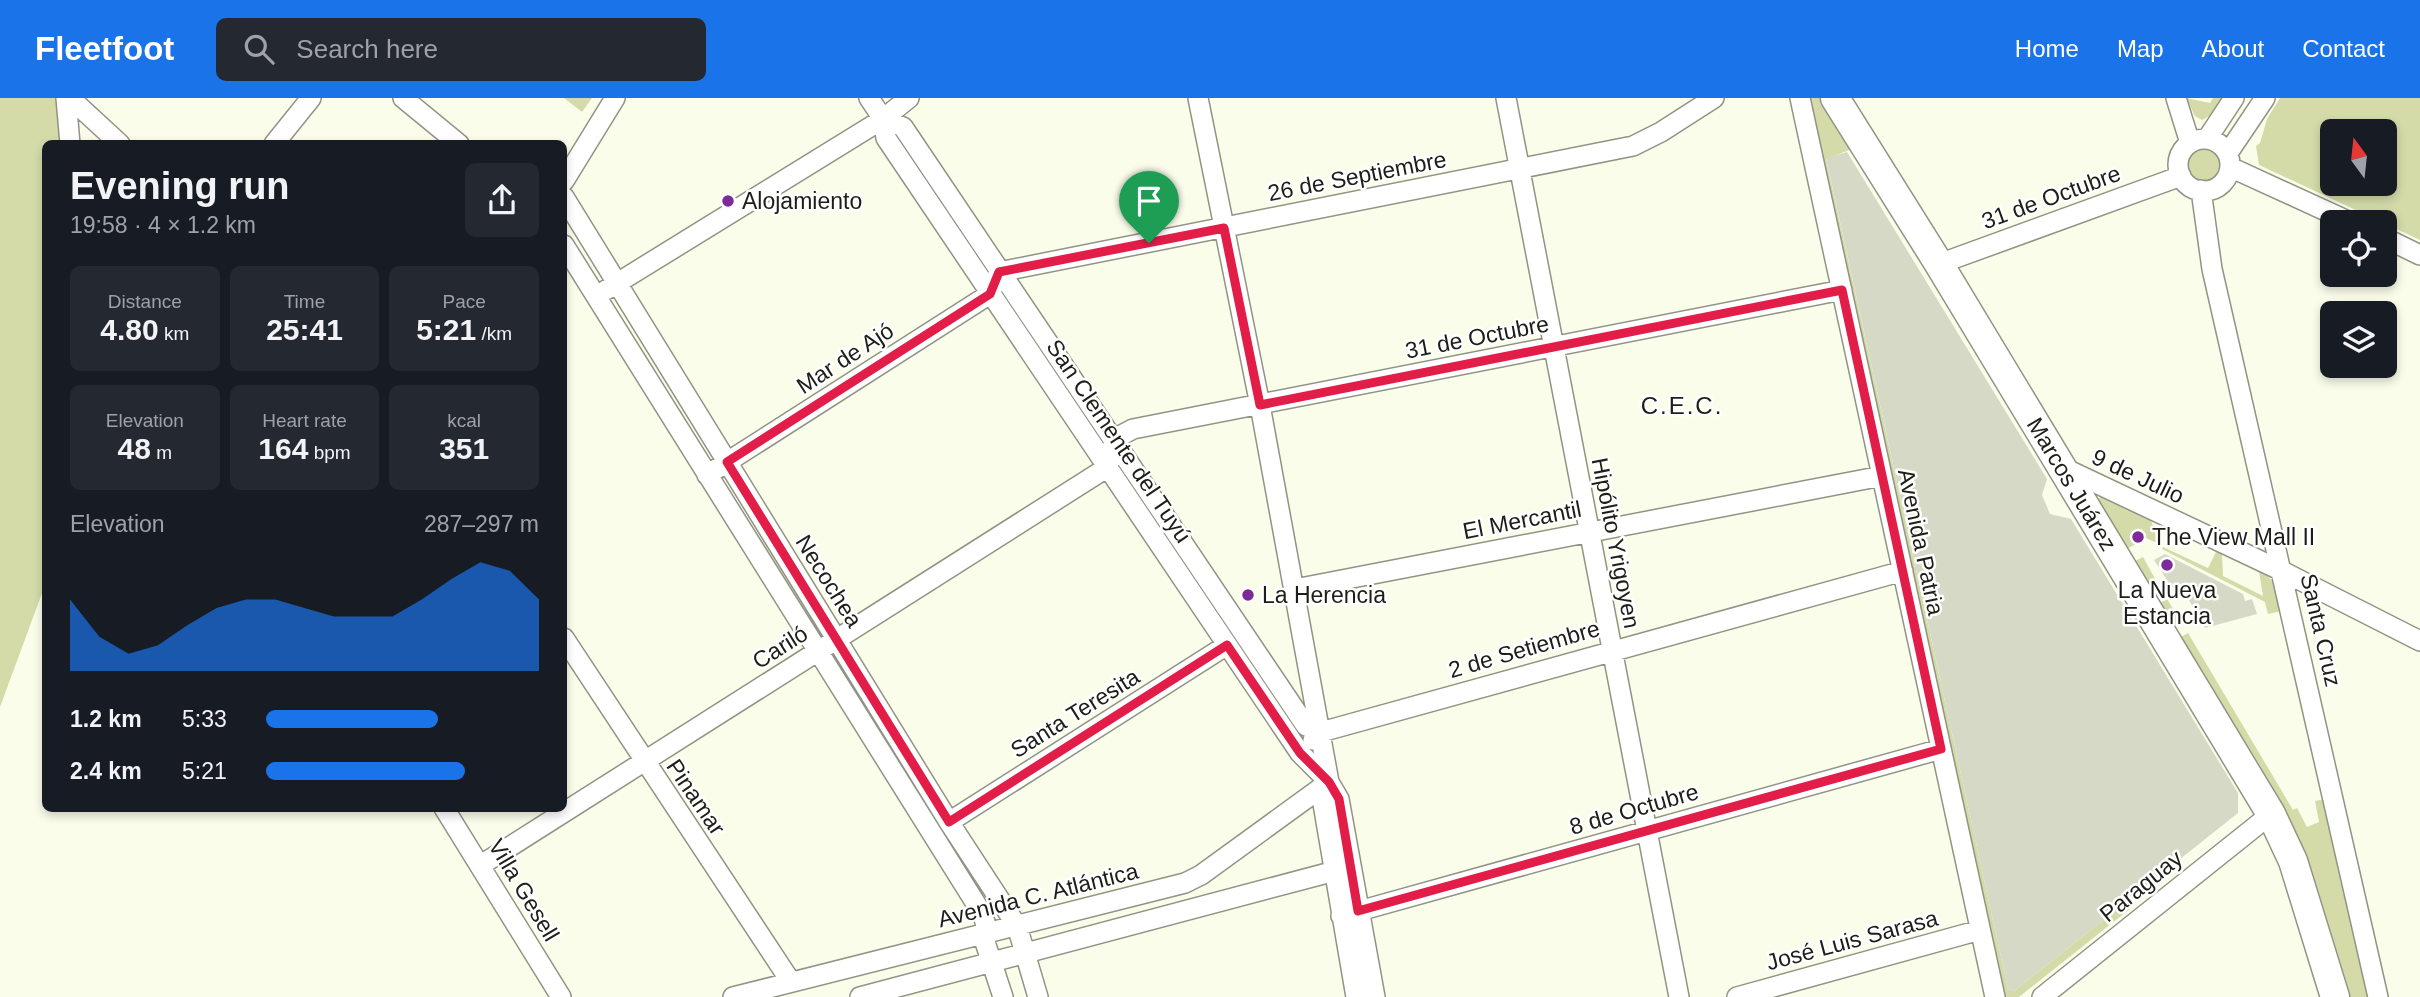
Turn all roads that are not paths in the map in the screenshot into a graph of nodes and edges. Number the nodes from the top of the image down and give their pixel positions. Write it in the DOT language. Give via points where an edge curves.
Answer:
graph roads {
  1 [pos="68,98"];
  2 [pos="311,98"];
  3 [pos="403,98"];
  4 [pos="615,98"];
  5 [pos="870,98"];
  6 [pos="926,98"];
  7 [pos="1198,98"];
  8 [pos="1506,98"];
  9 [pos="1714,98"];
  10 [pos="1800,98"];
  11 [pos="1835,98"];
  12 [pos="2176,98"];
  13 [pos="2234,98"];
  14 [pos="2265,98"];
  15 [pos="907,100"];
  16 [pos="883,120"];
  17 [pos="71,140"];
  18 [pos="115,140"];
  19 [pos="277,140"];
  20 [pos="454,140"];
  21 [pos="2199,141"];
  22 [pos="2229,160"];
  23 [pos="1519,169"];
  24 [pos="567,176"];
  25 [pos="2181,176"];
  26 [pos="2201,190"];
  27 [pos="567,202"];
  28 [pos="2327,210"];
  29 [pos="1224,228"];
  30 [pos="2397,244"];
  31 [pos="567,250"];
  32 [pos="2420,254"];
  33 [pos="1939,264"];
  34 [pos="999,272"];
  35 [pos="617,283"];
  36 [pos="1842,290"];
  37 [pos="990,294"];
  38 [pos="596,297"];
  39 [pos="1553,347"];
  40 [pos="1260,405"];
  41 [pos="1118,437"];
  42 [pos="727,462"];
  43 [pos="1108,467"];
  44 [pos="2061,467"];
  45 [pos="707,475"];
  46 [pos="1882,476"];
  47 [pos="1589,532"];
  48 [pos="1903,571"];
  49 [pos="2283,571"];
  50 [pos="1295,589"];
  51 [pos="837,640"];
  52 [pos="2420,641"];
  53 [pos="567,643"];
  54 [pos="1227,645"];
  55 [pos="1611,650"];
  56 [pos="817,653"];
  57 [pos="1321,732"];
  58 [pos="1941,749"];
  59 [pos="1300,753"];
  60 [pos="643,762"];
  61 [pos="1329,782"];
  62 [pos="567,810"];
  63 [pos="447,812"];
  64 [pos="564,812"];
  65 [pos="2271,814"];
  66 [pos="949,822"];
  67 [pos="1647,831"];
  68 [pos="481,865"];
  69 [pos="1341,869"];
  70 [pos="1350,914"];
  71 [pos="1017,926"];
  72 [pos="1980,930"];
  73 [pos="988,933"];
  74 [pos="1027,954"];
  75 [pos="994,962"];
  76 [pos="791,982"];
  77 [pos="561,997"];
  78 [pos="733,997"];
  79 [pos="860,997"];
  80 [pos="1003,997"];
  81 [pos="1038,997"];
  82 [pos="1356,997"];
  83 [pos="1375,997"];
  84 [pos="1679,997"];
  85 [pos="1737,997"];
  86 [pos="1995,997"];
  87 [pos="2042,997"];
  88 [pos="2335,997"];
  89 [pos="2378,997"];
  1 -- 17 [label="street"];
  1 -- 18 [label="street"];
  2 -- 19 [label="street"];
  3 -- 20 [label="street"];
  4 -- 24 [label="street"];
  5 -- 16 [label="street, San Clemente del Tuyú"];
  6 -- 15 [label="street"];
  7 -- 29 [label="street"];
  8 -- 23 [label="street, Hipólito Yrigoyen"];
  9 -- 23 [label="street, 26 de Septiembre" via="1633,146"];
  10 -- 36 [label="street, Avenida Patria"];
  11 -- 33 [label="main road, Marcos Juárez"];
  12 -- 21 [label="street"];
  13 -- 21 [label="street"];
  14 -- 22 [label="street"];
  15 -- 16 [label="street"];
  16 -- 34 [label="street, San Clemente del Tuyú" via="903,127"];
  16 -- 35 [label="street"];
  16 -- 37 [label="street, San Clemente del Tuyú" via="886,138"];
  21 -- 22 [label="street" via="2219,143"];
  21 -- 25 [label="street" via="2178,162"];
  22 -- 26 [label="street" via="2221,185"];
  22 -- 28 [label="street"];
  23 -- 29 [label="street, 26 de Septiembre"];
  23 -- 39 [label="street, Hipólito Yrigoyen"];
  25 -- 26 [label="street" via="2189,186"];
  25 -- 33 [label="street, 31 de Octubre"];
  26 -- 49 [label="street, Santa Cruz" via="2212,269"];
  27 -- 35 [label="street, Necochea"];
  29 -- 34 [label="street, 26 de Septiembre"];
  29 -- 40 [label="street"];
  30 -- 32 [label="street"];
  31 -- 38 [label="street, Necochea"];
  33 -- 44 [label="main road, Marcos Juárez"];
  34 -- 37 [label="street"];
  34 -- 41 [label="street, San Clemente del Tuyú"];
  35 -- 38 [label="street"];
  35 -- 42 [label="street, Necochea"];
  36 -- 39 [label="street, 31 de Octubre"];
  36 -- 46 [label="street, Avenida Patria"];
  37 -- 42 [label="street, Mar de Ajó"];
  37 -- 43 [label="street, San Clemente del Tuyú"];
  38 -- 45 [label="street, Necochea"];
  39 -- 40 [label="street, 31 de Octubre"];
  39 -- 47 [label="street, Hipólito Yrigoyen"];
  40 -- 41 [label="street, 31 de Octubre"];
  40 -- 50 [label="street"];
  41 -- 43 [label="street"];
  41 -- 57 [label="street, San Clemente del Tuyú" via="1306,726"];
  42 -- 45 [label="street, Mar de Ajó"];
  42 -- 51 [label="street, Necochea"];
  43 -- 51 [label="street, Cariló"];
  43 -- 54 [label="street, San Clemente del Tuyú"];
  44 -- 49 [label="street, 9 de Julio"];
  44 -- 65 [label="main road, Marcos Juárez"];
  45 -- 56 [label="street, Necochea"];
  46 -- 47 [label="street, El Mercantil"];
  46 -- 48 [label="street, Avenida Patria"];
  47 -- 50 [label="street, El Mercantil"];
  47 -- 55 [label="street, Hipólito Yrigoyen"];
  48 -- 55 [label="street, 2 de Setiembre"];
  48 -- 58 [label="street, Avenida Patria"];
  49 -- 52 [label="street, 9 de Julio"];
  49 -- 89 [label="street, Santa Cruz"];
  50 -- 57 [label="street"];
  51 -- 56 [label="street, Cariló"];
  51 -- 66 [label="street, Necochea"];
  53 -- 60 [label="street, Pinamar"];
  54 -- 59 [label="street, San Clemente del Tuyú"];
  54 -- 66 [label="street, Santa Teresita"];
  55 -- 57 [label="street, 2 de Setiembre"];
  55 -- 67 [label="street, Hipólito Yrigoyen"];
  56 -- 60 [label="street, Cariló"];
  56 -- 73 [label="street, Necochea" via="983,915"];
  57 -- 59 [label="street"];
  57 -- 61 [label="street"];
  58 -- 67 [label="street, 8 de Octubre"];
  58 -- 72 [label="street, Avenida Patria"];
  59 -- 61 [label="street, San Clemente del Tuyú"];
  60 -- 62 [label="street, Cariló"];
  60 -- 76 [label="street, Pinamar"];
  61 -- 69 [label="street" via="1339,799"];
  61 -- 71 [label="street, Avenida C. Atlántica" via="1202,875"];
  63 -- 68 [label="street, Villa Gesell"];
  64 -- 68 [label="street, Cariló"];
  65 -- 87 [label="street, Paraguay"];
  65 -- 88 [label="main road, Marcos Juárez" via="2293,861"];
  66 -- 71 [label="street, Necochea"];
  67 -- 70 [label="street, 8 de Octubre"];
  67 -- 84 [label="street, Hipólito Yrigoyen"];
  68 -- 77 [label="street, Villa Gesell"];
  69 -- 70 [label="street"];
  69 -- 74 [label="street"];
  70 -- 82 [label="street"];
  70 -- 83 [label="street"];
  71 -- 73 [label="street, Avenida C. Atlántica"];
  71 -- 74 [label="street, Necochea"];
  72 -- 85 [label="street, José Luis Sarasa"];
  72 -- 86 [label="street, Avenida Patria"];
  73 -- 75 [label="street, Necochea" via="985,942"];
  73 -- 76 [label="street, Avenida C. Atlántica"];
  74 -- 75 [label="street"];
  74 -- 81 [label="street, Necochea"];
  75 -- 79 [label="street"];
  75 -- 80 [label="street, Necochea"];
  76 -- 78 [label="street, Avenida C. Atlántica"];
}
